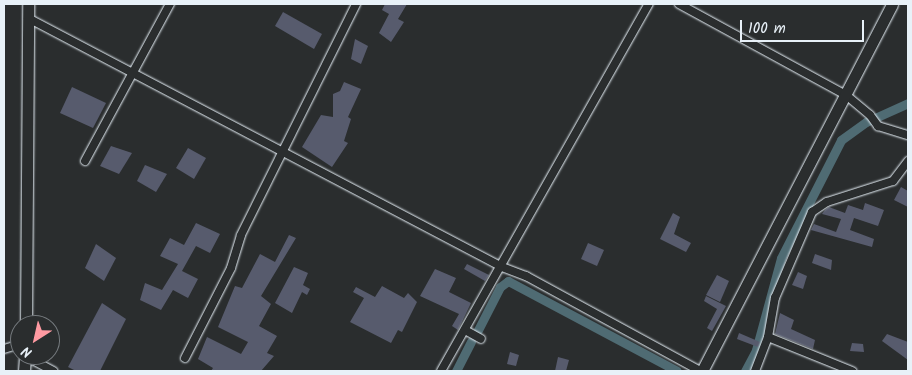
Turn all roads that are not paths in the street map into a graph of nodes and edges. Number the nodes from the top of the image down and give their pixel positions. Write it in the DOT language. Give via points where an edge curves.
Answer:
graph roads {
  1 [pos="28,4"];
  2 [pos="170,4"];
  3 [pos="356,4"];
  4 [pos="649,4"];
  5 [pos="679,4"];
  6 [pos="892,4"];
  7 [pos="28,18"];
  8 [pos="134,73"];
  9 [pos="846,95"];
  10 [pos="908,135"];
  11 [pos="282,152"];
  12 [pos="85,161"];
  13 [pos="908,162"];
  14 [pos="502,267"];
  15 [pos="26,315"];
  16 [pos="465,330"];
  17 [pos="768,337"];
  18 [pos="481,339"];
  19 [pos="186,358"];
  20 [pos="42,365"];
  21 [pos="53,371"];
  22 [pos="441,371"];
  23 [pos="701,371"];
  24 [pos="755,371"];
  25 [pos="852,371"];
  1 -- 7 [label="street"];
  2 -- 8 [label="street"];
  3 -- 11 [label="street"];
  4 -- 14 [label="street"];
  5 -- 9 [label="street"];
  6 -- 9 [label="street"];
  7 -- 8 [label="street"];
  7 -- 15 [label="street"];
  8 -- 11 [label="street"];
  8 -- 12 [label="street"];
  9 -- 10 [label="street" via="878,126"];
  9 -- 23 [label="street"];
  11 -- 14 [label="street"];
  11 -- 19 [label="street" via="241,235 231,268"];
  13 -- 17 [label="street" via="893,181 827,202 812,212 775,298"];
  14 -- 16 [label="street"];
  14 -- 23 [label="street" via="526,276"];
  16 -- 18 [label="street"];
  16 -- 22 [label="street"];
  17 -- 24 [label="street"];
  17 -- 25 [label="street"];
  20 -- 21 [label="street"];
}
